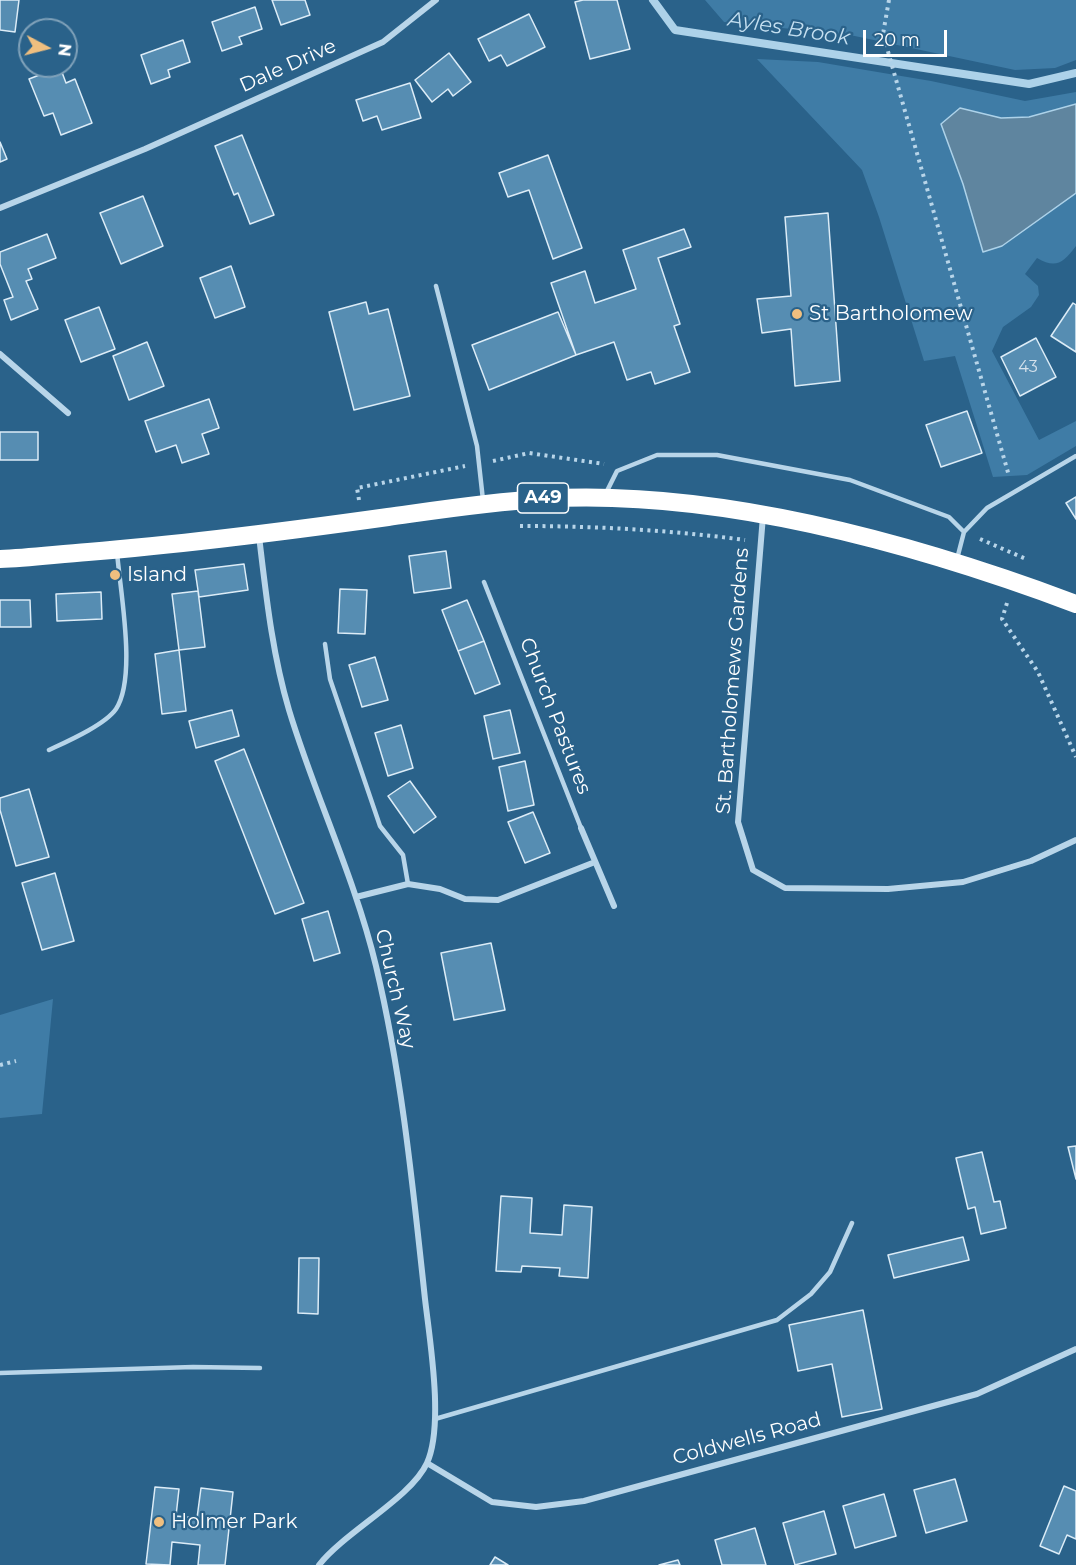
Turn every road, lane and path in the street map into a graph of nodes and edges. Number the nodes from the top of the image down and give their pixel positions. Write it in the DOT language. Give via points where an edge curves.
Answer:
graph roads {
  1 [pos="436,0"];
  2 [pos="889,0"];
  3 [pos="0,208"];
  4 [pos="436,286"];
  5 [pos="0,354"];
  6 [pos="68,413"];
  7 [pos="1076,456"];
  8 [pos="478,464"];
  9 [pos="605,465"];
  10 [pos="1013,492"];
  11 [pos="603,498"];
  12 [pos="483,504"];
  13 [pos="763,516"];
  14 [pos="364,520"];
  15 [pos="513,526"];
  16 [pos="964,532"];
  17 [pos="259,535"];
  18 [pos="759,542"];
  19 [pos="117,550"];
  20 [pos="0,559"];
  21 [pos="1030,561"];
  22 [pos="956,564"];
  23 [pos="484,582"];
  24 [pos="996,600"];
  25 [pos="1076,604"];
  26 [pos="325,644"];
  27 [pos="49,750"];
  28 [pos="1076,757"];
  29 [pos="581,828"];
  30 [pos="1076,840"];
  31 [pos="595,862"];
  32 [pos="408,884"];
  33 [pos="356,897"];
  34 [pos="614,906"];
  35 [pos="16,1061"];
  36 [pos="0,1065"];
  37 [pos="852,1223"];
  38 [pos="1076,1349"];
  39 [pos="260,1368"];
  40 [pos="0,1373"];
  41 [pos="435,1419"];
  42 [pos="427,1463"];
  43 [pos="320,1565"];
  1 -- 3 [label="street, Dale Drive" via="383,42 145,149"];
  2 -- 10 [label="path" via="883,34"];
  4 -- 8 [label="lane" via="477,446"];
  5 -- 6 [label="street"];
  7 -- 10 [label="lane"];
  8 -- 9 [label="path" via="529,453"];
  8 -- 12 [label="lane"];
  8 -- 14 [label="path" via="357,489"];
  10 -- 16 [label="lane" via="987,508"];
  11 -- 12 [label="highway, A49" via="541,498"];
  11 -- 13 [label="highway, A49"];
  11 -- 16 [label="lane" via="617,471 657,455 717,455 850,480 949,517"];
  12 -- 14 [label="highway, A49"];
  13 -- 18 [label="street, St. Bartholomews Gardens"];
  13 -- 22 [label="highway, A49" via="829,529"];
  14 -- 17 [label="highway, A49"];
  15 -- 18 [label="path" via="683,531"];
  16 -- 21 [label="path"];
  16 -- 22 [label="lane"];
  17 -- 19 [label="highway, A49"];
  17 -- 33 [label="street, Church Way" via="269,622 289,709"];
  18 -- 30 [label="street, St. Bartholomews Gardens" via="738,822 753,870 785,888 888,889 963,882 1031,861"];
  19 -- 20 [label="highway, A49"];
  19 -- 27 [label="lane" via="126,648 123,692 116,709 106,718"];
  22 -- 25 [label="highway, A49"];
  23 -- 29 [label="lane, Church Pastures"];
  24 -- 28 [label="path" via="1007,603 1002,619 1038,672"];
  26 -- 32 [label="lane" via="330,679 380,825 403,855"];
  29 -- 31 [label="street, Church Pastures"];
  31 -- 32 [label="street" via="498,900 465,899 440,889"];
  31 -- 34 [label="street, Church Pastures"];
  32 -- 33 [label="street"];
  33 -- 41 [label="street, Church Way" via="376,965 399,1086 414,1189"];
  35 -- 36 [label="path"];
  37 -- 41 [label="lane" via="830,1272 811,1294 777,1320"];
  38 -- 42 [label="street, Coldwells Road" via="977,1394 584,1501 536,1507 492,1502"];
  39 -- 40 [label="lane"];
  41 -- 42 [label="street, Church Way" via="433,1447"];
  42 -- 43 [label="street" via="418,1479 344,1539"];
}
